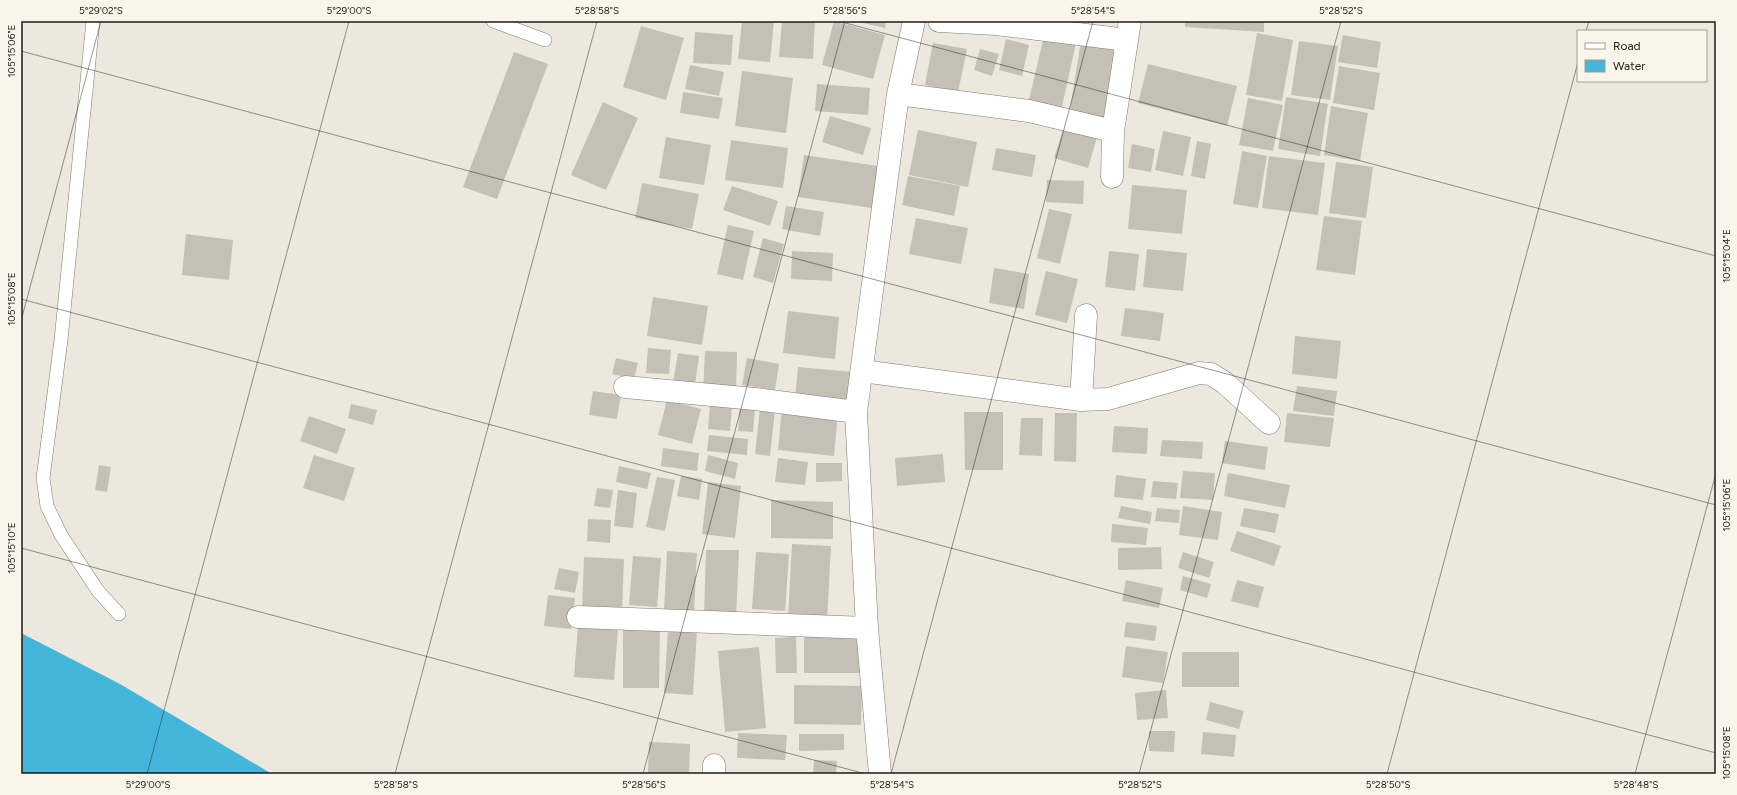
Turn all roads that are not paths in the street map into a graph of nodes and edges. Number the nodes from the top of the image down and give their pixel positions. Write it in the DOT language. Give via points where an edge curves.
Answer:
graph roads {
  1 [pos="93,21"];
  2 [pos="493,21"];
  3 [pos="914,21"];
  4 [pos="939,21"];
  5 [pos="1129,30"];
  6 [pos="545,40"];
  7 [pos="898,94"];
  8 [pos="1113,131"];
  9 [pos="1112,177"];
  10 [pos="1086,315"];
  11 [pos="862,371"];
  12 [pos="625,387"];
  13 [pos="1081,400"];
  14 [pos="856,412"];
  15 [pos="1269,423"];
  16 [pos="119,614"];
  17 [pos="578,617"];
  18 [pos="867,628"];
  19 [pos="880,774"];
  1 -- 16 [label="lane" via="61,340 42,478 47,506 61,535 98,591"];
  2 -- 6 [label="lane"];
  3 -- 7 [label="street"];
  4 -- 5 [label="street"];
  5 -- 8 [label="street"];
  7 -- 8 [label="street" via="1029,112"];
  7 -- 11 [label="street"];
  8 -- 9 [label="street"];
  10 -- 13 [label="street"];
  11 -- 13 [label="street"];
  11 -- 14 [label="street"];
  12 -- 14 [label="street" via="755,399"];
  13 -- 15 [label="street" via="1108,399 1199,373 1211,374 1239,395"];
  14 -- 18 [label="street"];
  17 -- 18 [label="street"];
  18 -- 19 [label="street"];
}
